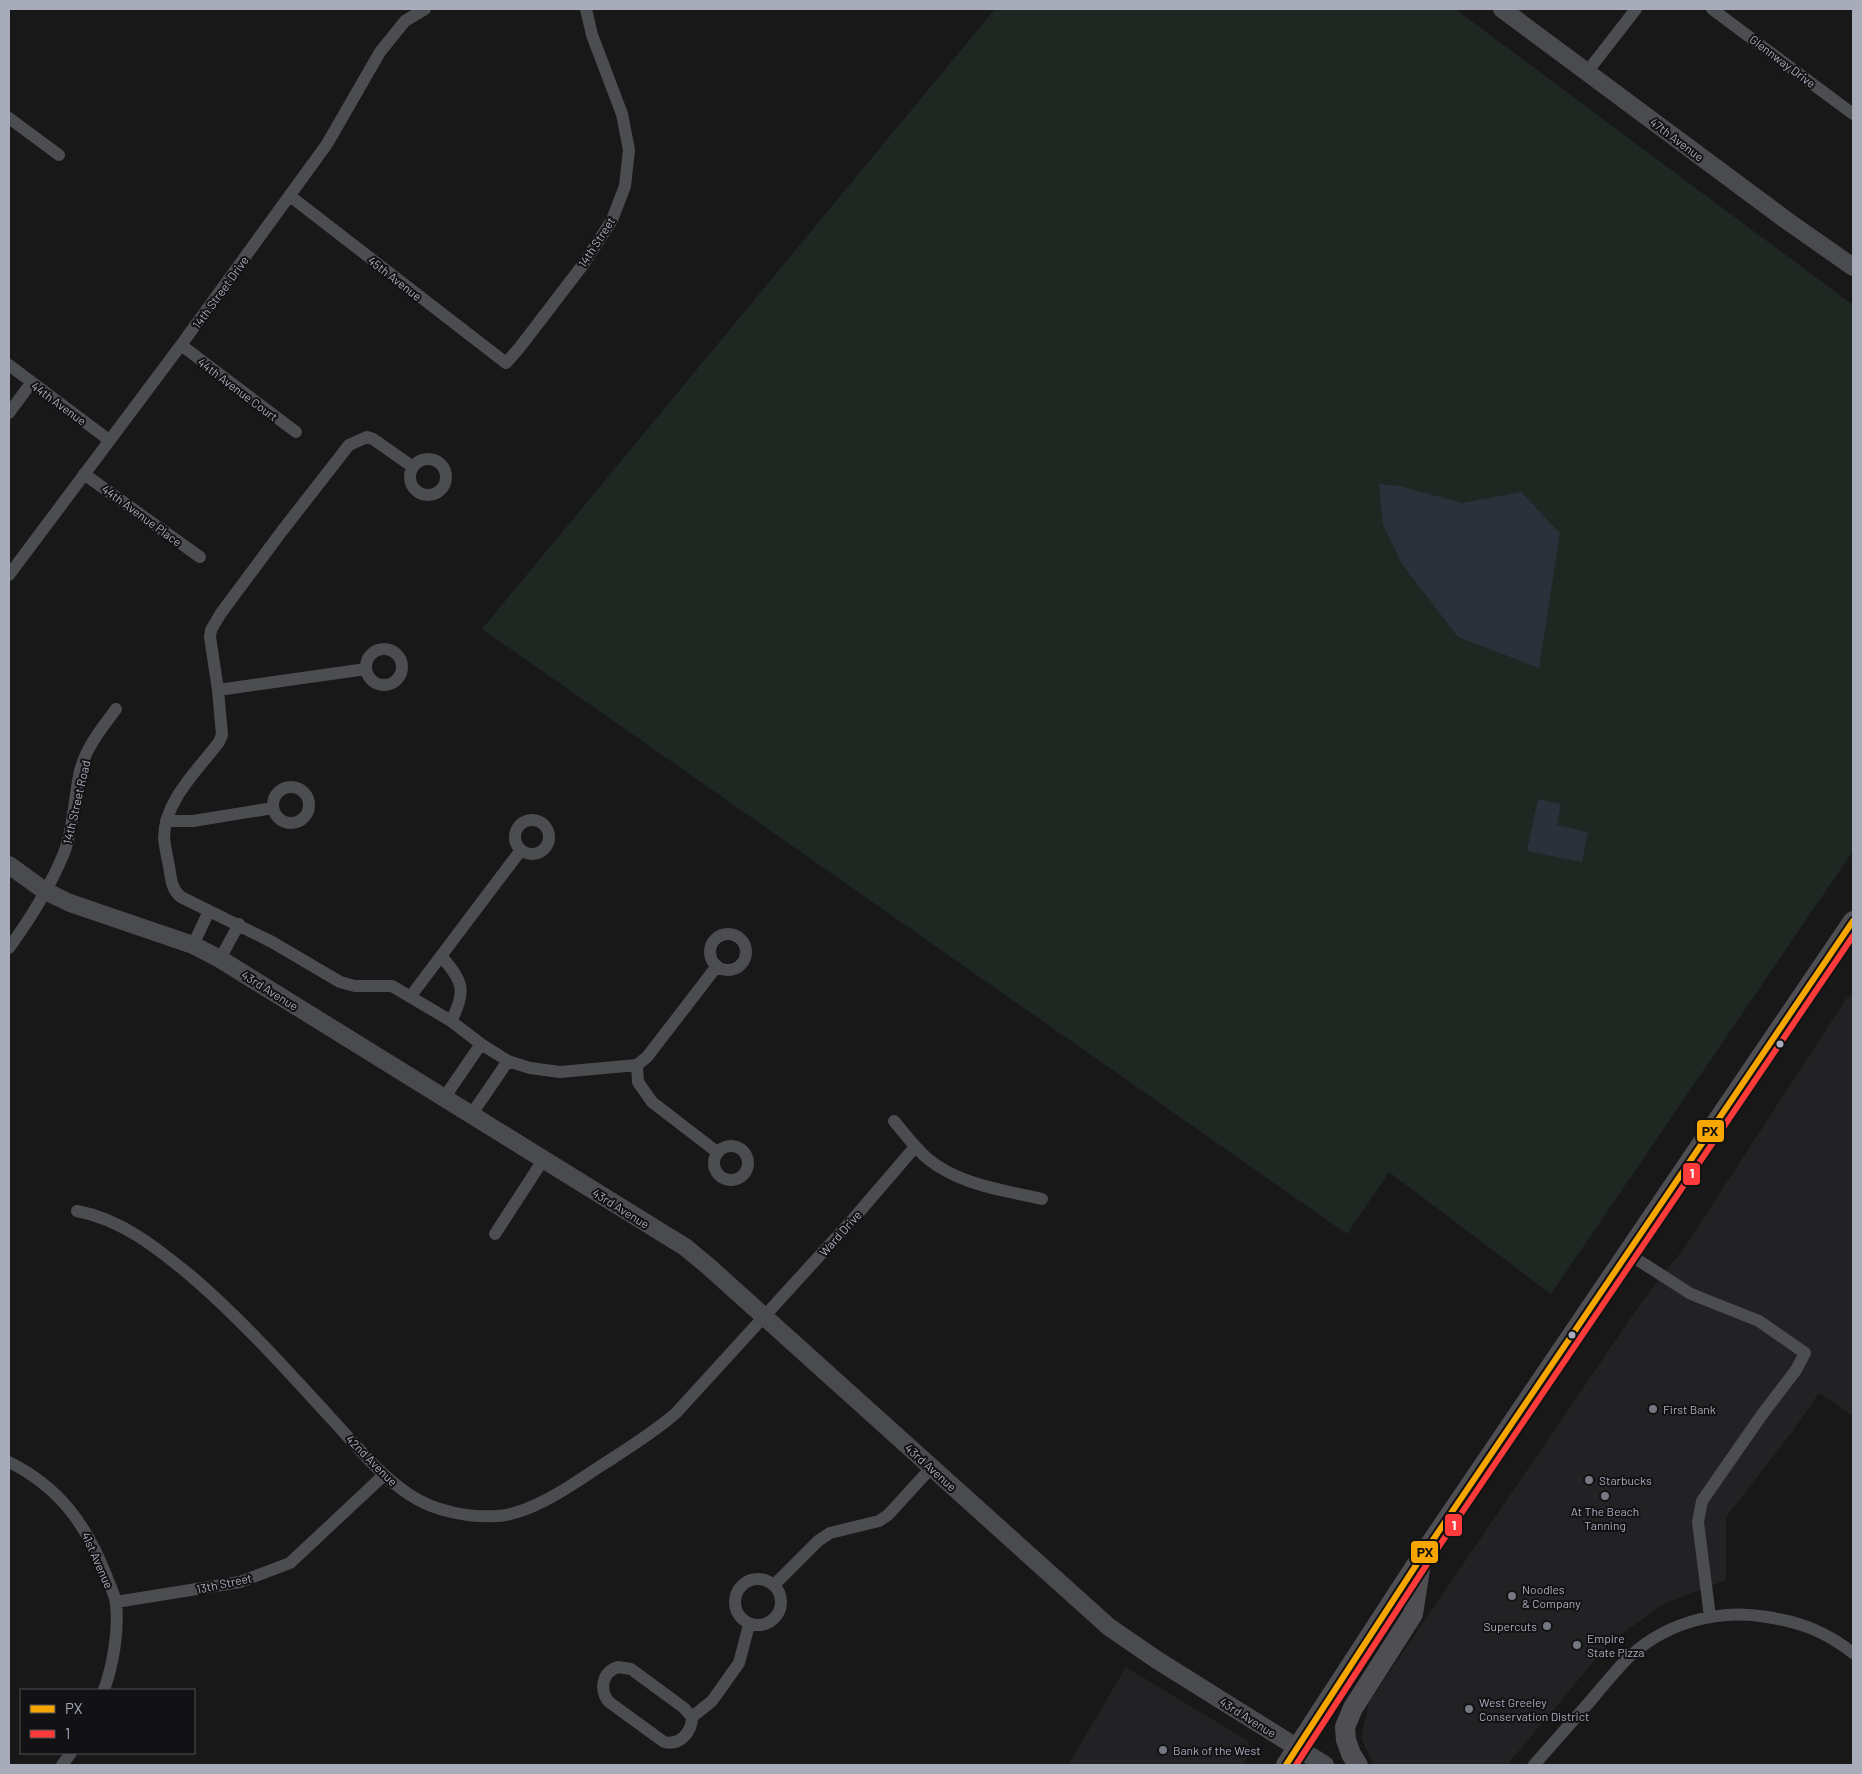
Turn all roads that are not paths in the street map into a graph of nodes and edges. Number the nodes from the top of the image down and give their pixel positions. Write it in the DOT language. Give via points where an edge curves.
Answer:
graph roads {
  1 [pos="425,9"];
  2 [pos="586,9"];
  3 [pos="1502,9"];
  4 [pos="1636,9"];
  5 [pos="1712,9"];
  6 [pos="1587,72"];
  7 [pos="1853,114"];
  8 [pos="9,118"];
  9 [pos="59,155"];
  10 [pos="290,196"];
  11 [pos="1853,268"];
  12 [pos="181,345"];
  13 [pos="501,360"];
  14 [pos="9,365"];
  15 [pos="31,383"];
  16 [pos="9,413"];
  17 [pos="296,432"];
  18 [pos="109,440"];
  19 [pos="413,467"];
  20 [pos="84,474"];
  21 [pos="200,557"];
  22 [pos="9,574"];
  23 [pos="366,669"];
  24 [pos="218,690"];
  25 [pos="116,709"];
  26 [pos="273,808"];
  27 [pos="166,821"];
  28 [pos="521,850"];
  29 [pos="9,864"];
  30 [pos="45,890"];
  31 [pos="208,911"];
  32 [pos="1853,921"];
  33 [pos="239,924"];
  34 [pos="193,945"];
  35 [pos="9,948"];
  36 [pos="441,956"];
  37 [pos="220,959"];
  38 [pos="718,966"];
  39 [pos="410,997"];
  40 [pos="451,1021"];
  41 [pos="481,1044"];
  42 [pos="508,1060"];
  43 [pos="636,1065"];
  44 [pos="444,1098"];
  45 [pos="471,1115"];
  46 [pos="894,1121"];
  47 [pos="915,1147"];
  48 [pos="717,1152"];
  49 [pos="544,1160"];
  50 [pos="1042,1200"];
  51 [pos="78,1211"];
  52 [pos="495,1234"];
  53 [pos="1627,1253"];
  54 [pos="763,1317"];
  55 [pos="9,1462"];
  56 [pos="931,1468"];
  57 [pos="384,1475"];
  58 [pos="1422,1556"];
  59 [pos="774,1585"];
  60 [pos="116,1602"];
  61 [pos="1710,1617"];
  62 [pos="749,1624"];
  63 [pos="1853,1653"];
  64 [pos="104,1689"];
  65 [pos="692,1716"];
  66 [pos="1297,1747"];
  67 [pos="70,1754"];
  68 [pos="62,1765"];
  69 [pos="1286,1765"];
  70 [pos="1325,1765"];
  71 [pos="1358,1765"];
  72 [pos="1534,1765"];
  1 -- 10 [label="street, 14th Street Drive" via="405,20 380,52 327,144"];
  2 -- 13 [label="street, 14th Street" via="592,35 622,114 628,150 625,186 612,220 582,266 520,347 506,363"];
  3 -- 6 [label="street, 47th Avenue"];
  4 -- 6 [label="street"];
  5 -- 7 [label="street, Glennway Drive"];
  6 -- 11 [label="street, 47th Avenue"];
  8 -- 9 [label="street"];
  10 -- 12 [label="street, 14th Street Drive"];
  10 -- 13 [label="street, 45th Avenue"];
  12 -- 17 [label="street, 44th Avenue Court"];
  12 -- 18 [label="street, 14th Street Drive"];
  14 -- 15 [label="street, 44th Avenue"];
  15 -- 16 [label="street"];
  15 -- 18 [label="street, 44th Avenue"];
  18 -- 20 [label="street, 14th Street Drive"];
  19 -- 24 [label="street" via="374,438 368,437 349,445 211,630"];
  20 -- 21 [label="street, 44th Avenue Place"];
  20 -- 22 [label="street, 14th Street Drive"];
  23 -- 24 [label="street"];
  24 -- 27 [label="street" via="222,735 176,798"];
  25 -- 30 [label="street, 14th Street Road" via="89,749 81,770 64,852"];
  26 -- 27 [label="street" via="193,821"];
  27 -- 31 [label="street" via="164,838 174,892"];
  28 -- 36 [label="street"];
  29 -- 30 [label="street, 43rd Avenue"];
  30 -- 34 [label="street, 43rd Avenue" via="70,903"];
  30 -- 35 [label="street, 14th Street Road"];
  31 -- 33 [label="street"];
  31 -- 34 [label="street"];
  32 -- 53 [label="main road"];
  33 -- 37 [label="street"];
  33 -- 39 [label="street" via="340,982 354,986 392,986"];
  34 -- 37 [label="street, 43rd Avenue"];
  36 -- 39 [label="street"];
  36 -- 40 [label="street" via="455,972 461,990 461,999"];
  37 -- 44 [label="street, 43rd Avenue"];
  38 -- 43 [label="street" via="647,1057"];
  39 -- 40 [label="street"];
  40 -- 41 [label="street"];
  41 -- 42 [label="street"];
  41 -- 44 [label="street"];
  42 -- 43 [label="street" via="530,1068 560,1072"];
  42 -- 45 [label="street"];
  43 -- 48 [label="street" via="638,1082 652,1102"];
  44 -- 45 [label="street, 43rd Avenue"];
  45 -- 49 [label="street, 43rd Avenue"];
  46 -- 47 [label="street"];
  47 -- 50 [label="street" via="930,1160 975,1184"];
  47 -- 54 [label="street, Ward Drive"];
  49 -- 52 [label="street"];
  49 -- 54 [label="street, 43rd Avenue" via="685,1248"];
  51 -- 57 [label="street, 42nd Avenue" via="94,1214 141,1238 223,1304"];
  53 -- 58 [label="main road"];
  53 -- 61 [label="street" via="1691,1294 1759,1321 1805,1353 1702,1501 1698,1522"];
  54 -- 56 [label="street, 43rd Avenue"];
  54 -- 57 [label="street, 42nd Avenue" via="676,1413 656,1430 532,1507 498,1516 468,1516 429,1506 410,1496"];
  55 -- 60 [label="street, 41st Avenue" via="52,1490 80,1520 96,1550"];
  56 -- 59 [label="street" via="888,1515 824,1537"];
  56 -- 66 [label="street, 43rd Avenue" via="1109,1627"];
  57 -- 60 [label="street, 13th Street" via="290,1563 240,1582"];
  58 -- 66 [label="main road"];
  58 -- 71 [label="main road" via="1414,1614 1353,1708 1345,1727 1346,1740"];
  59 -- 62 [label="street" via="781,1599 778,1615 765,1625"];
  59 -- 62 [label="street" via="753,1579 740,1587 734,1608"];
  60 -- 64 [label="street" via="115,1641"];
  61 -- 63 [label="street" via="1757,1615 1792,1621 1816,1629"];
  61 -- 72 [label="street" via="1672,1628 1625,1661"];
  62 -- 65 [label="street" via="739,1663 712,1701"];
  65 -- 65 [label="street" via="631,1669 612,1669 604,1680 604,1696 609,1702 664,1742 673,1743 681,1739 690,1728"];
  66 -- 69 [label="main road"];
  66 -- 70 [label="street, 43rd Avenue"];
  67 -- 68 [label="street"];
}
